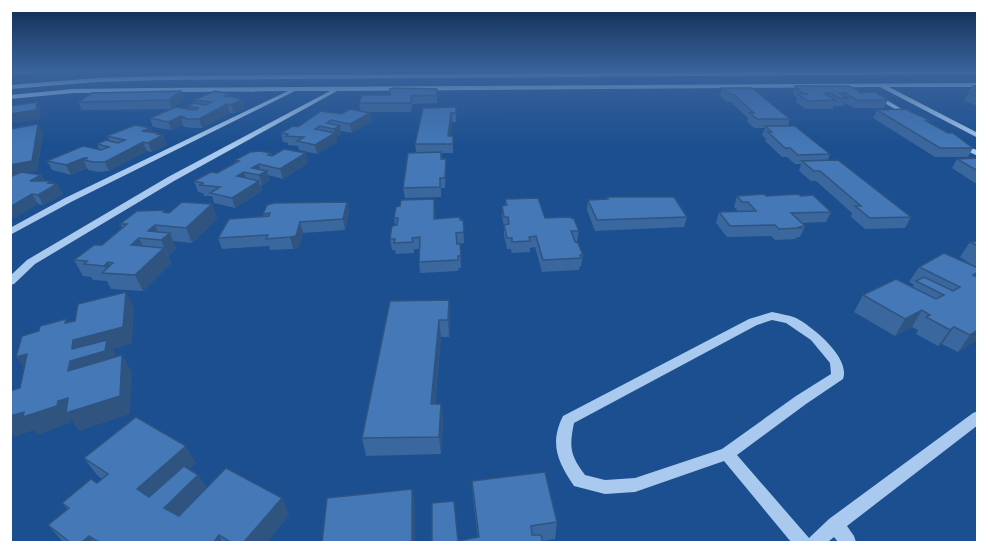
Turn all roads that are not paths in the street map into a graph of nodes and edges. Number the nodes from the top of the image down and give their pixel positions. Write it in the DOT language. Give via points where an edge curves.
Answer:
graph roads {
  1 [pos="282,96"];
  2 [pos="325,96"];
  3 [pos="875,96"];
  4 [pos="902,96"];
  5 [pos="917,120"];
  6 [pos="978,136"];
  7 [pos="947,137"];
  8 [pos="978,154"];
  9 [pos="10,232"];
  10 [pos="10,282"];
  11 [pos="978,417"];
  12 [pos="727,454"];
  13 [pos="835,525"];
  14 [pos="802,543"];
  15 [pos="816,543"];
  16 [pos="848,543"];
  1 -- 9 [label="street"];
  2 -- 10 [label="street" via="31,262"];
  3 -- 5 [label="street"];
  4 -- 6 [label="street"];
  7 -- 8 [label="street"];
  11 -- 13 [label="street"];
  12 -- 12 [label="street" via="838,376 836,362 815,337 790,320 772,316 753,322 568,420 561,445 580,481 605,487 635,485"];
  12 -- 14 [label="street"];
  13 -- 15 [label="street"];
  13 -- 16 [label="street"];
}
